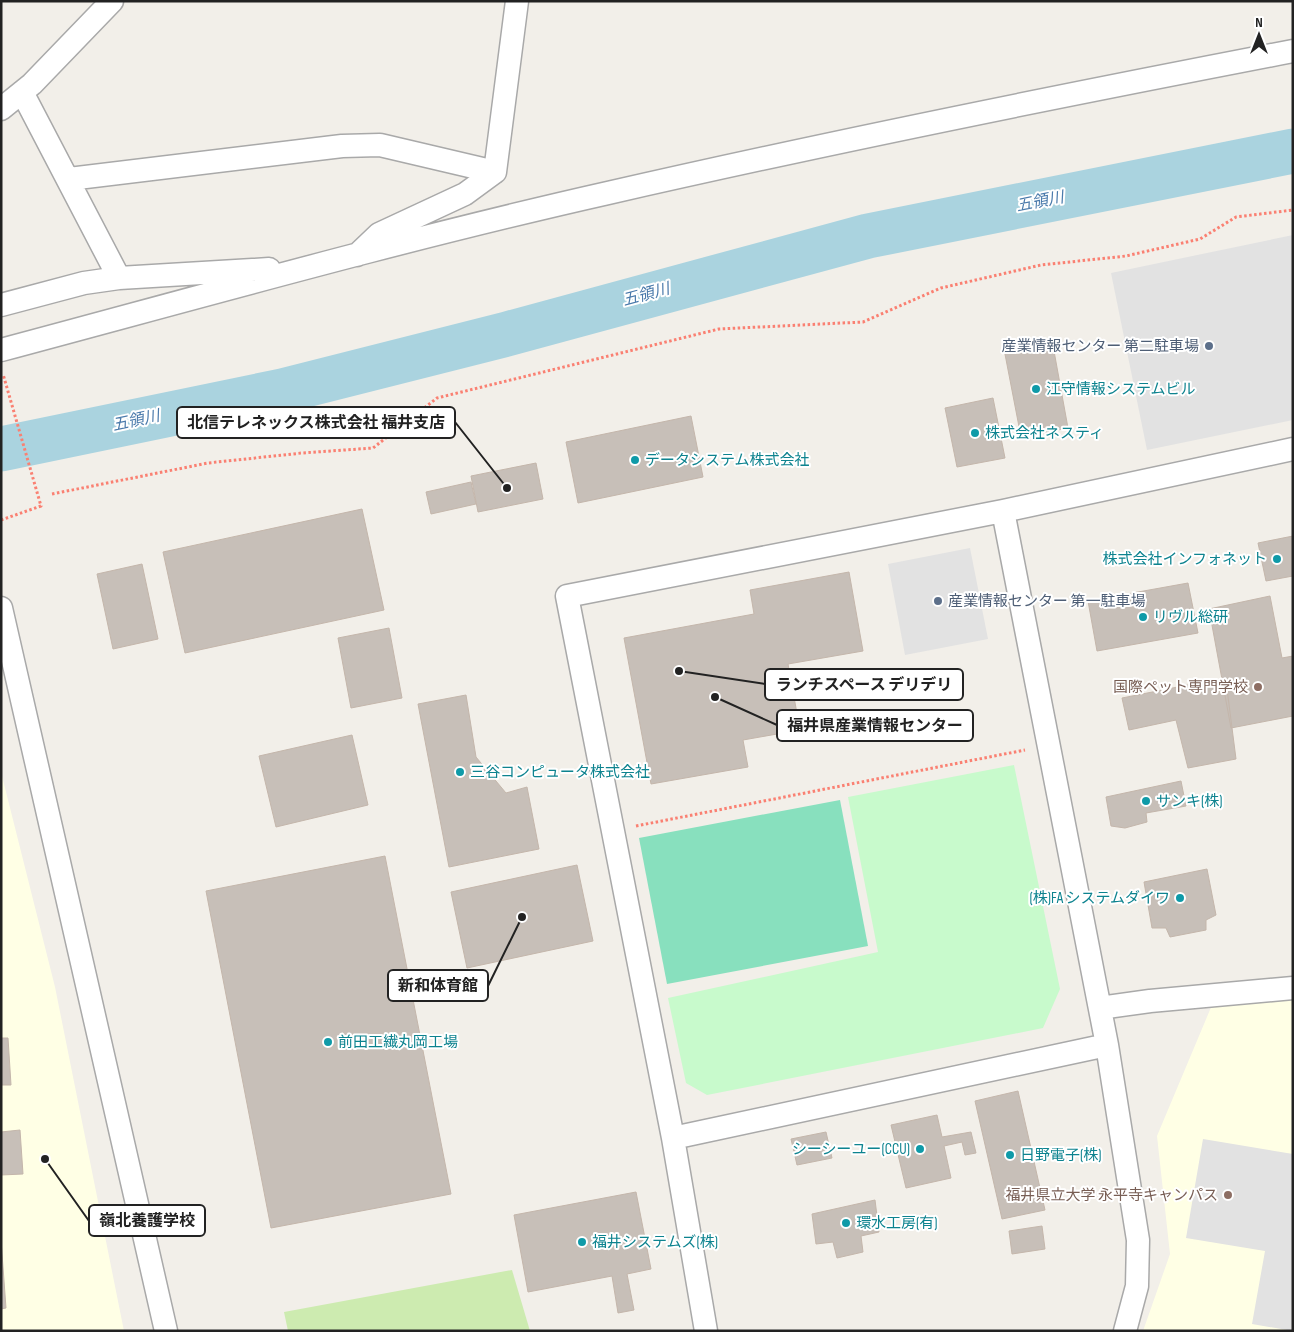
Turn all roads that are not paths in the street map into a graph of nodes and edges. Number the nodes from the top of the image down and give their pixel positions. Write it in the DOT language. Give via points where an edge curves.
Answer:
graph roads {
  1 [pos="112,1"];
  2 [pos="517,1"];
  3 [pos="1293,51"];
  4 [pos="22,92"];
  5 [pos="1,109"];
  6 [pos="495,172"];
  7 [pos="69,179"];
  8 [pos="356,256"];
  9 [pos="302,270"];
  10 [pos="119,278"];
  11 [pos="1,305"];
  12 [pos="1,350"];
  13 [pos="1293,449"];
  14 [pos="1003,511"];
  15 [pos="1,608"];
  16 [pos="1293,988"];
  17 [pos="1100,1008"];
  18 [pos="1107,1045"];
  19 [pos="673,1138"];
  20 [pos="166,1331"];
  21 [pos="706,1331"];
  22 [pos="1125,1331"];
  1 -- 4 [label="street"];
  2 -- 6 [label="street"];
  3 -- 8 [label="street" via="1080,92 672,178"];
  4 -- 5 [label="street"];
  4 -- 7 [label="street"];
  6 -- 7 [label="street" via="380,145 342,146"];
  6 -- 8 [label="street" via="465,194 379,234"];
  7 -- 10 [label="street"];
  8 -- 9 [label="street"];
  9 -- 10 [label="street" via="262,269"];
  9 -- 12 [label="street"];
  10 -- 11 [label="street" via="84,283"];
  13 -- 14 [label="street"];
  14 -- 17 [label="street"];
  14 -- 19 [label="street" via="567,596"];
  15 -- 20 [label="street"];
  16 -- 17 [label="street"];
  17 -- 18 [label="street"];
  18 -- 19 [label="street"];
  18 -- 22 [label="street" via="1138,1240 1138,1286"];
  19 -- 21 [label="street"];
}
